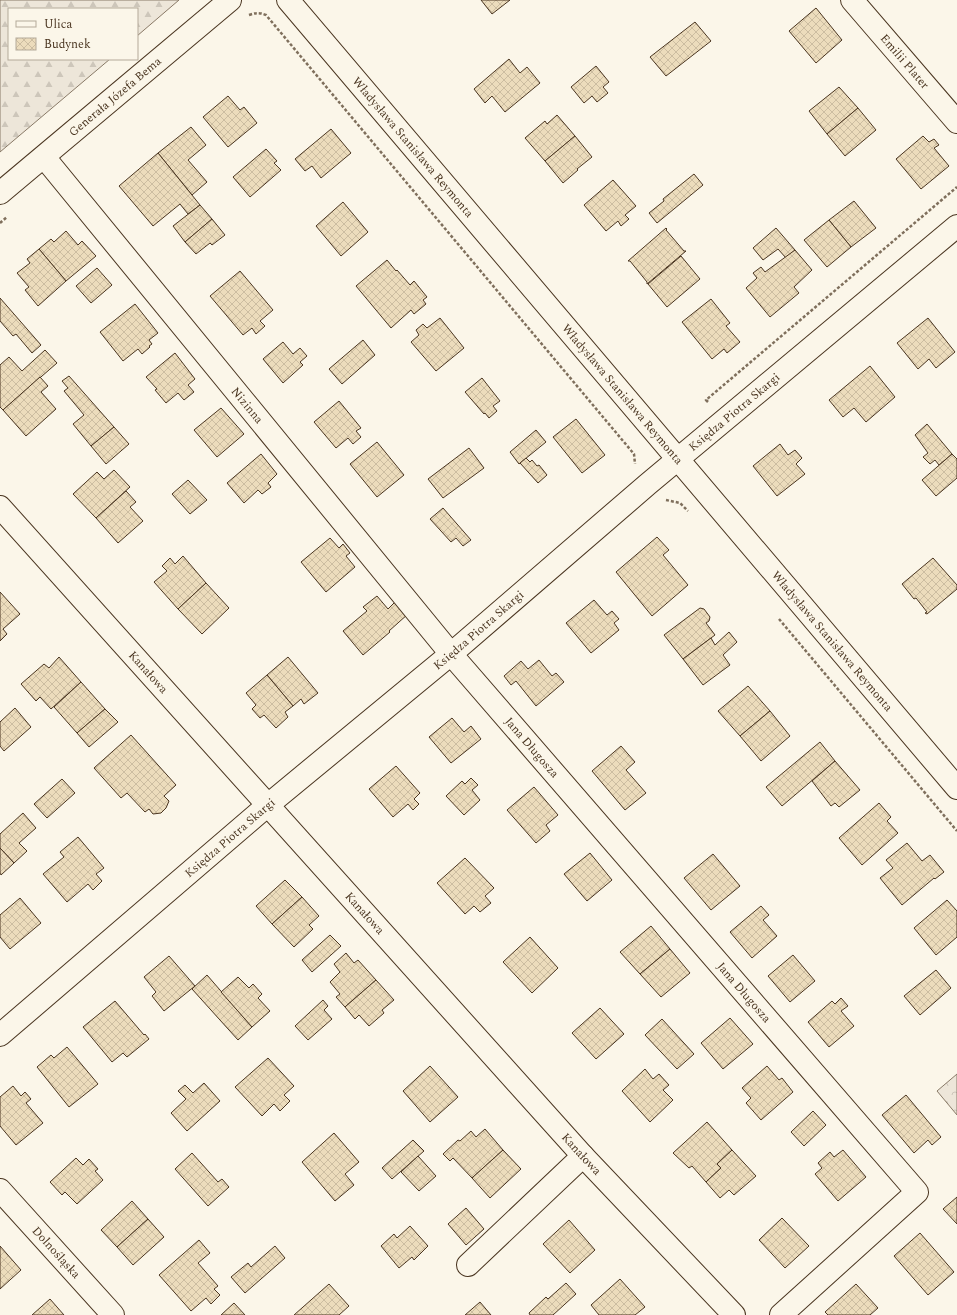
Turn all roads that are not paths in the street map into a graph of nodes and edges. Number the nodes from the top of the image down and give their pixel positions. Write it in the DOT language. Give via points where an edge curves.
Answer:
graph roads {
  1 [pos="230,0"];
  2 [pos="288,0"];
  3 [pos="852,0"];
  4 [pos="957,122"];
  5 [pos="44,157"];
  6 [pos="0,193"];
  7 [pos="957,226"];
  8 [pos="678,459"];
  9 [pos="0,507"];
  10 [pos="451,654"];
  11 [pos="957,788"];
  12 [pos="268,805"];
  13 [pos="0,1035"];
  14 [pos="583,1156"];
  15 [pos="0,1190"];
  16 [pos="468,1265"];
  17 [pos="113,1315"];
  18 [pos="734,1315"];
  19 [pos="781,1315"];
  1 -- 5 [label="street, Generała Józefa Bema"];
  2 -- 8 [label="street, Władysława Stanisława Reymonta"];
  3 -- 4 [label="street, Emilii Plater"];
  5 -- 6 [label="street, Generała Józefa Bema"];
  5 -- 10 [label="street, Nizinna"];
  7 -- 8 [label="street, Księdza Piotra Skargi"];
  8 -- 10 [label="street, Księdza Piotra Skargi"];
  8 -- 11 [label="street, Władysława Stanisława Reymonta"];
  9 -- 12 [label="street, Kanałowa"];
  10 -- 12 [label="street, Księdza Piotra Skargi"];
  10 -- 19 [label="street, Jana Długosza" via="917,1192"];
  12 -- 13 [label="street, Księdza Piotra Skargi"];
  12 -- 14 [label="street, Kanałowa"];
  14 -- 16 [label="street"];
  14 -- 18 [label="street, Kanałowa"];
  15 -- 17 [label="street, Dolnośląska"];
}
